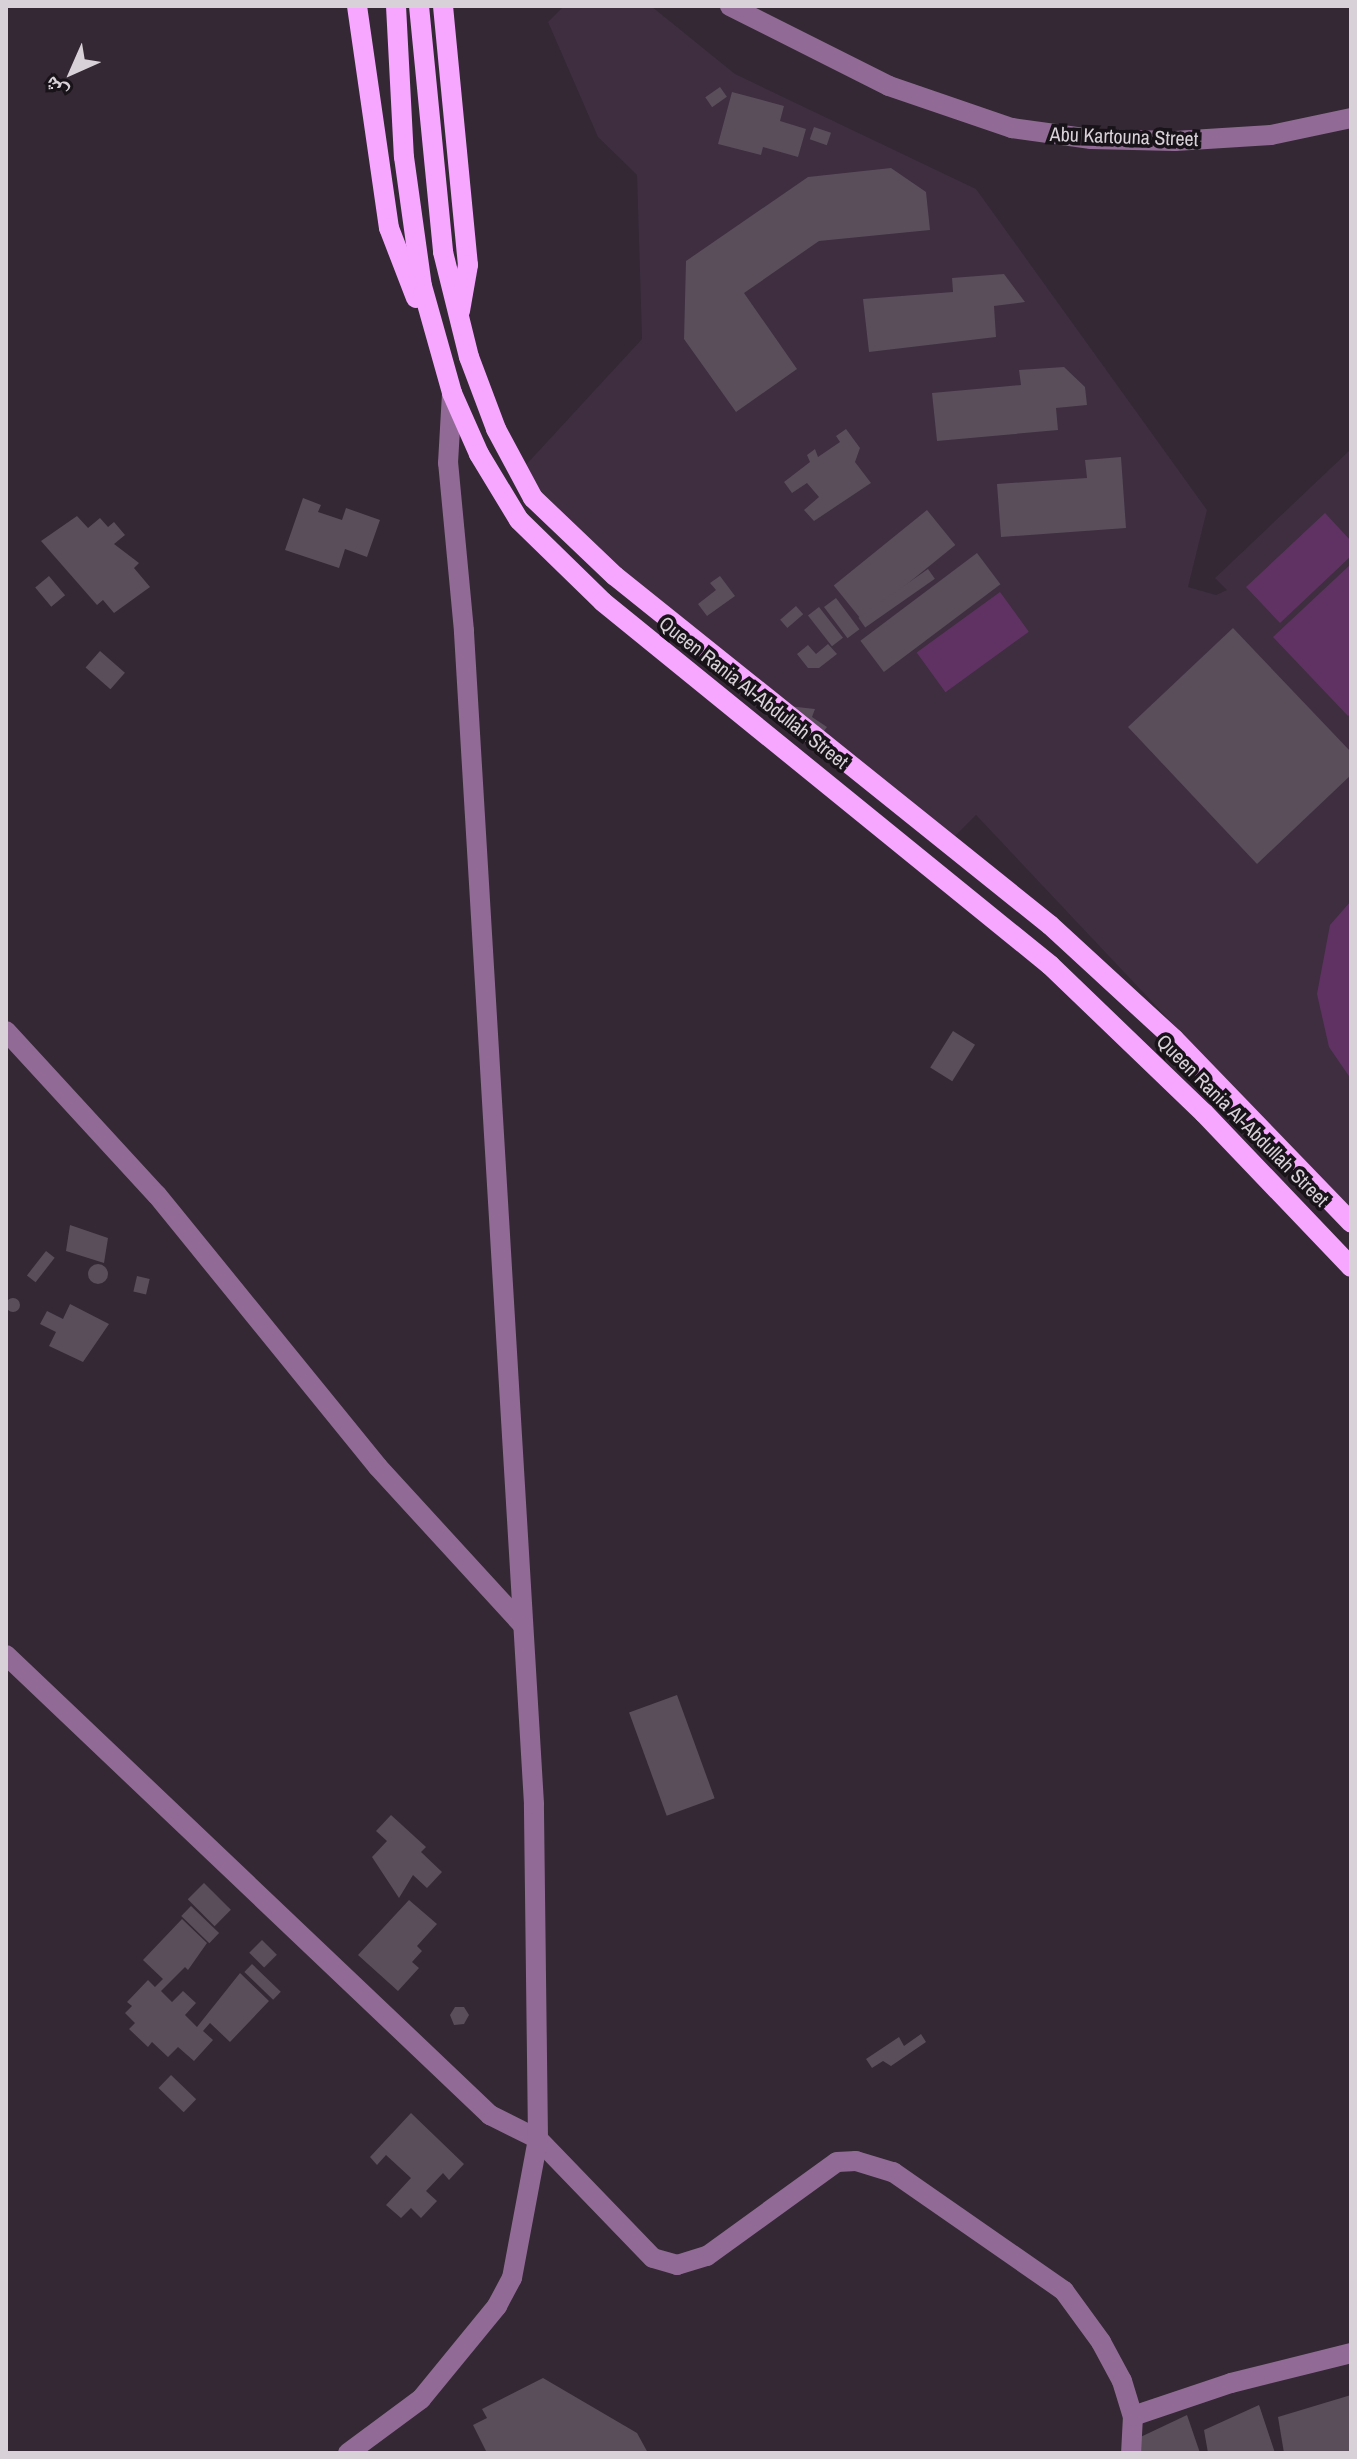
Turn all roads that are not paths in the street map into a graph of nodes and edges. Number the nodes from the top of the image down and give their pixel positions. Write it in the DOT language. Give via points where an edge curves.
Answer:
graph roads {
  1 [pos="357,6"];
  2 [pos="396,6"];
  3 [pos="419,6"];
  4 [pos="443,6"];
  5 [pos="730,6"];
  6 [pos="1351,118"];
  7 [pos="459,315"];
  8 [pos="435,340"];
  9 [pos="452,393"];
  10 [pos="6,1031"];
  11 [pos="1351,1222"];
  12 [pos="1351,1267"];
  13 [pos="523,1625"];
  14 [pos="6,1655"];
  15 [pos="538,2139"];
  16 [pos="1351,2353"];
  17 [pos="1133,2416"];
  18 [pos="348,2453"];
  19 [pos="1131,2453"];
  1 -- 8 [label="main road" via="389,228"];
  2 -- 8 [label="main road, Queen Rania Al-Abdullah Street" via="404,157"];
  3 -- 7 [label="main road, Queen Rania Al-Abdullah Street" via="433,186"];
  4 -- 7 [label="main road" via="468,265"];
  5 -- 6 [label="street, Abu Kartouna Street" via="878,81 1012,128 1091,139 1175,141 1271,135"];
  7 -- 11 [label="main road, Queen Rania Al-Abdullah Street" via="496,429 544,511 674,625 1050,925 1174,1039"];
  8 -- 9 [label="main road, Queen Rania Al-Abdullah Street"];
  9 -- 12 [label="main road, Queen Rania Al-Abdullah Street" via="491,477 544,548 614,611 1050,965 1204,1113"];
  9 -- 13 [label="street" via="448,463 462,603"];
  10 -- 13 [label="street" via="157,1195 378,1467"];
  13 -- 15 [label="street" via="539,1914"];
  14 -- 15 [label="street" via="490,2115"];
  15 -- 17 [label="street" via="634,2241 653,2258 677,2265 707,2256 823,2168 856,2161 893,2172 1064,2291 1101,2342"];
  15 -- 18 [label="street" via="512,2278 497,2306 421,2399"];
  16 -- 17 [label="street" via="1231,2383"];
  17 -- 19 [label="street"];
}
